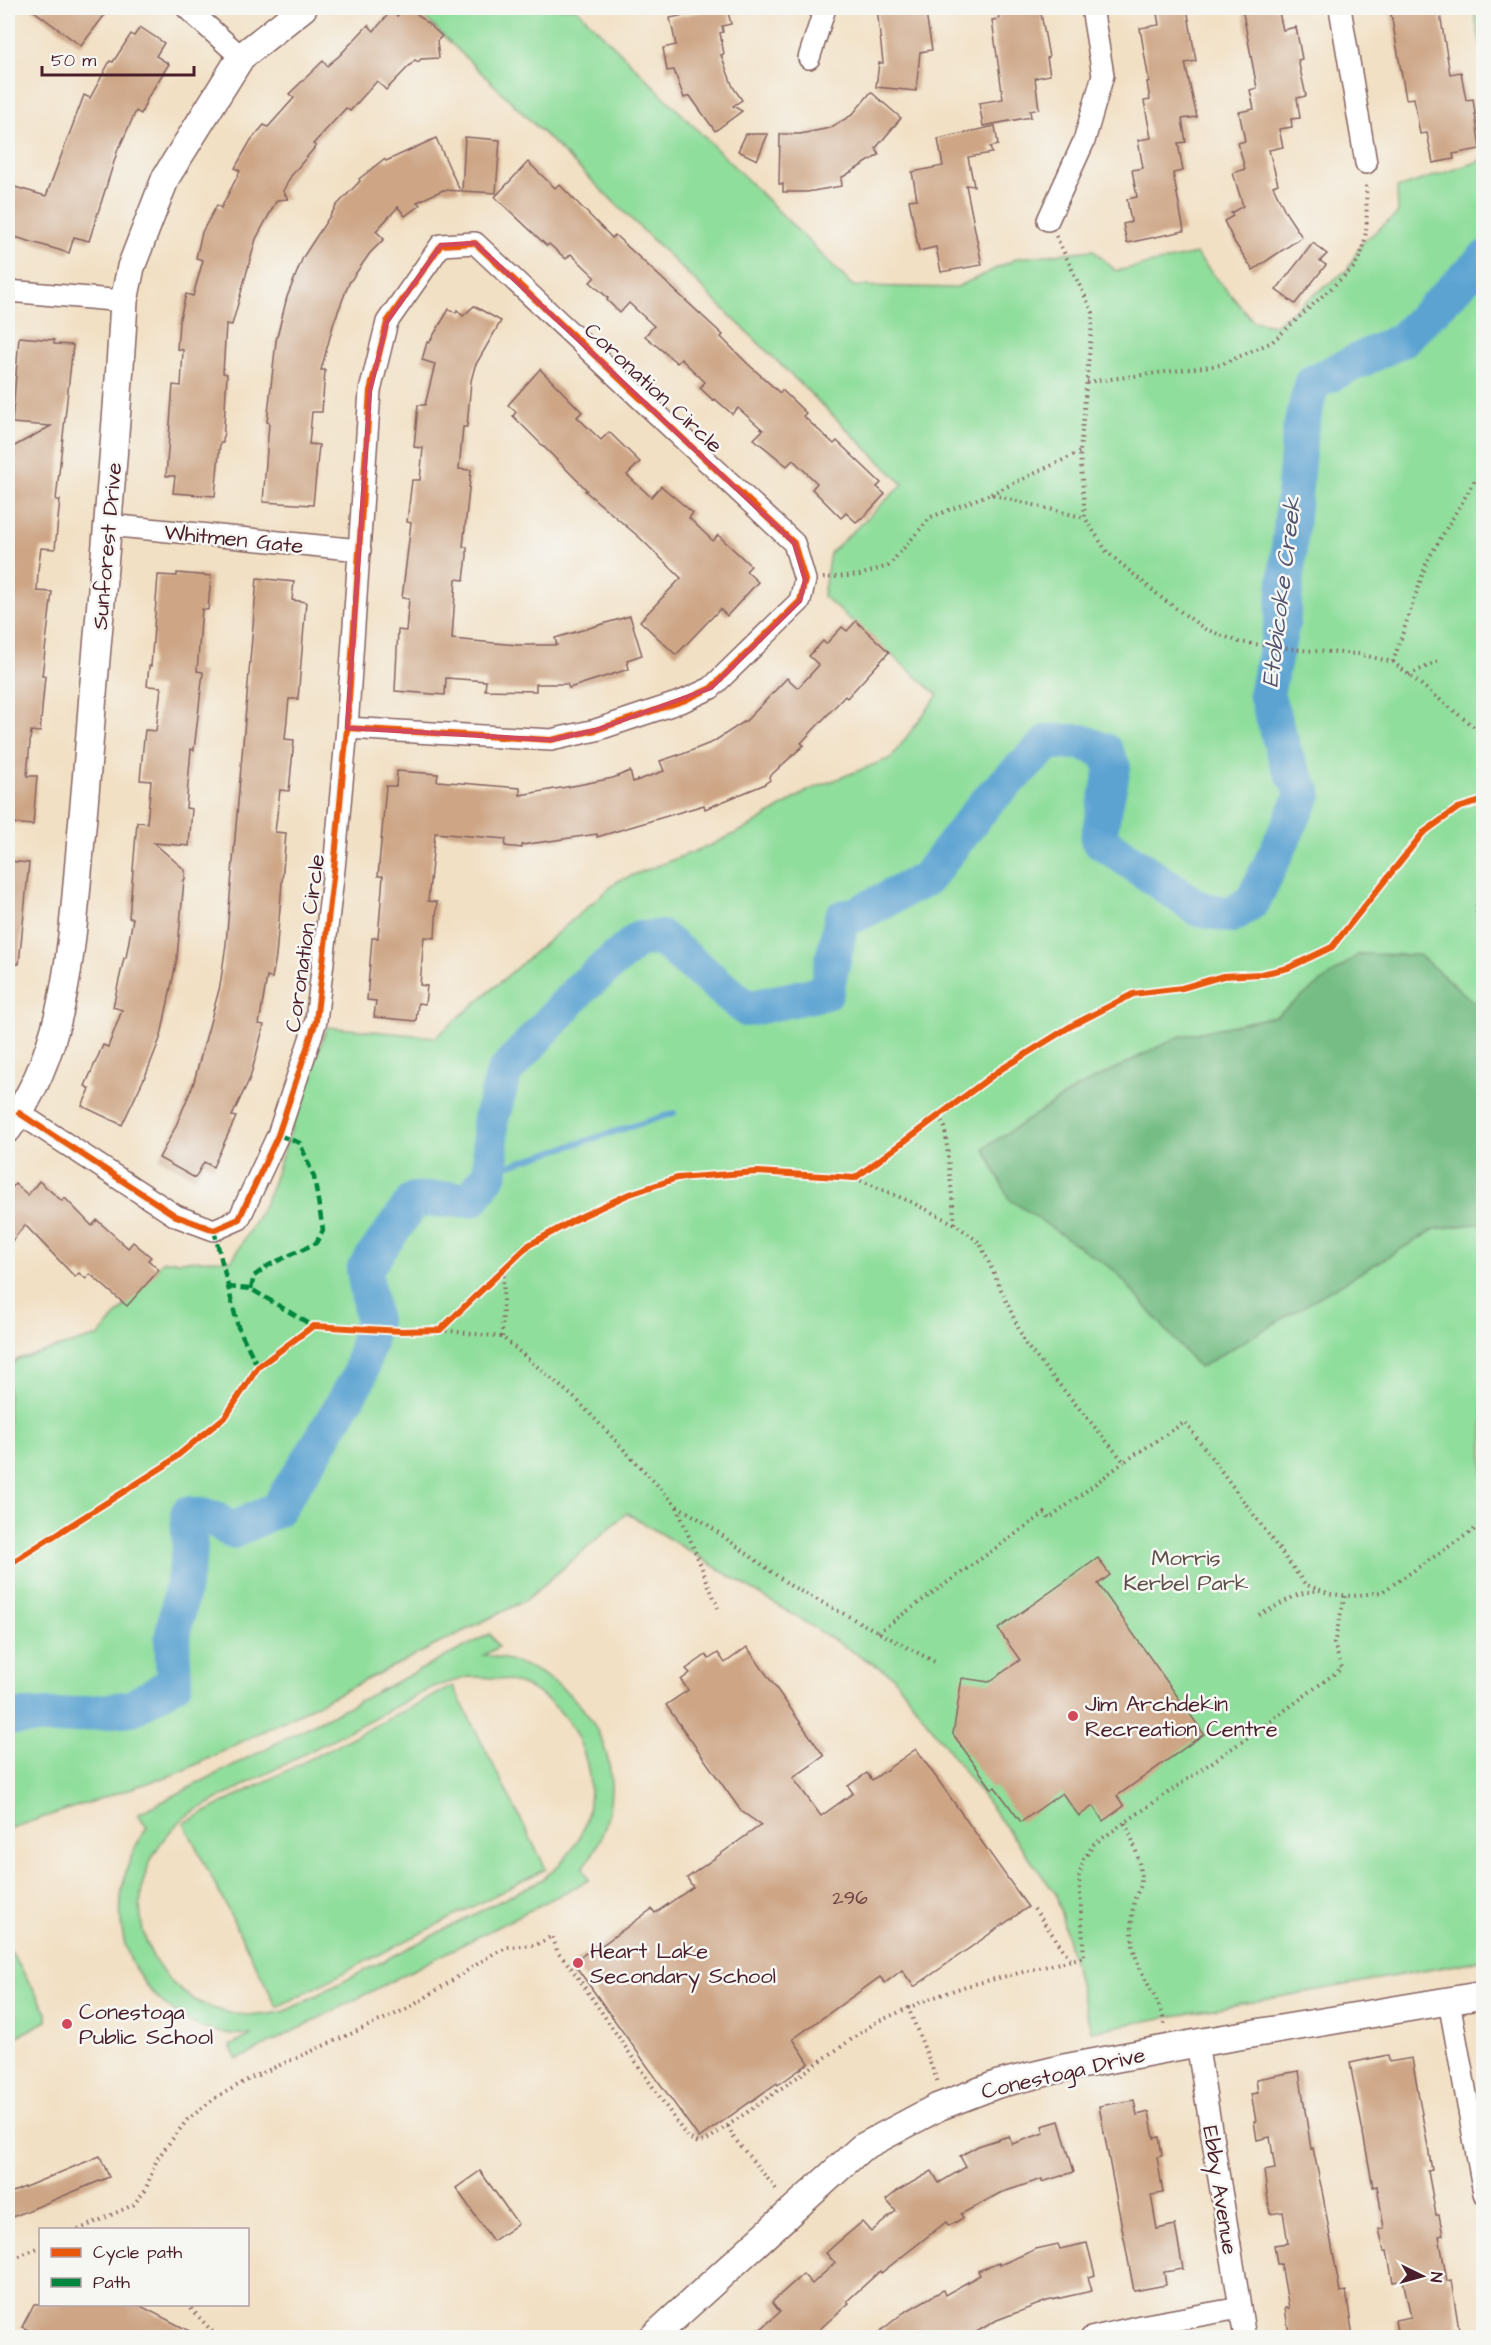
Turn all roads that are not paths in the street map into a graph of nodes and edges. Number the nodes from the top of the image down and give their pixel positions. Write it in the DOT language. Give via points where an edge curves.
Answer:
graph roads {
  1 [pos="187,8"];
  2 [pos="303,8"];
  3 [pos="825,8"];
  4 [pos="1092,8"];
  5 [pos="1340,8"];
  6 [pos="241,57"];
  7 [pos="809,58"];
  8 [pos="1366,163"];
  9 [pos="1047,220"];
  10 [pos="8,291"];
  11 [pos="124,301"];
  12 [pos="108,525"];
  13 [pos="360,550"];
  14 [pos="347,728"];
  15 [pos="13,1121"];
  16 [pos="1484,1995"];
  17 [pos="1449,2001"];
  18 [pos="1197,2043"];
  19 [pos="1484,2193"];
  20 [pos="1240,2308"];
  21 [pos="652,2337"];
  22 [pos="1091,2337"];
  23 [pos="1245,2337"];
  1 -- 6 [label="street"];
  2 -- 6 [label="street, Sunforest Drive"];
  3 -- 7 [label="street"];
  4 -- 9 [label="street" via="1103,75 1084,141"];
  5 -- 8 [label="street"];
  6 -- 11 [label="street, Sunforest Drive" via="166,177 131,267"];
  10 -- 11 [label="street"];
  11 -- 12 [label="street, Sunforest Drive"];
  12 -- 13 [label="street, Whitmen Gate"];
  12 -- 15 [label="street, Sunforest Drive" via="71,956 57,1027 37,1080"];
  13 -- 14 [label="street, Coronation Circle"];
  13 -- 14 [label="street, Coronation Circle" via="370,391 387,322 441,245 475,243 794,543 805,580 800,601 711,688 596,730 551,740"];
  14 -- 15 [label="street, Coronation Circle" via="316,1021 278,1135 239,1219 214,1230 176,1216"];
  16 -- 17 [label="street, Conestoga Drive"];
  17 -- 18 [label="street, Conestoga Drive"];
  17 -- 19 [label="street"];
  18 -- 20 [label="street, Ebby Avenue"];
  18 -- 21 [label="street, Conestoga Drive" via="998,2084 946,2104 861,2148"];
  20 -- 22 [label="street"];
  20 -- 23 [label="street, Ebby Avenue"];
}
